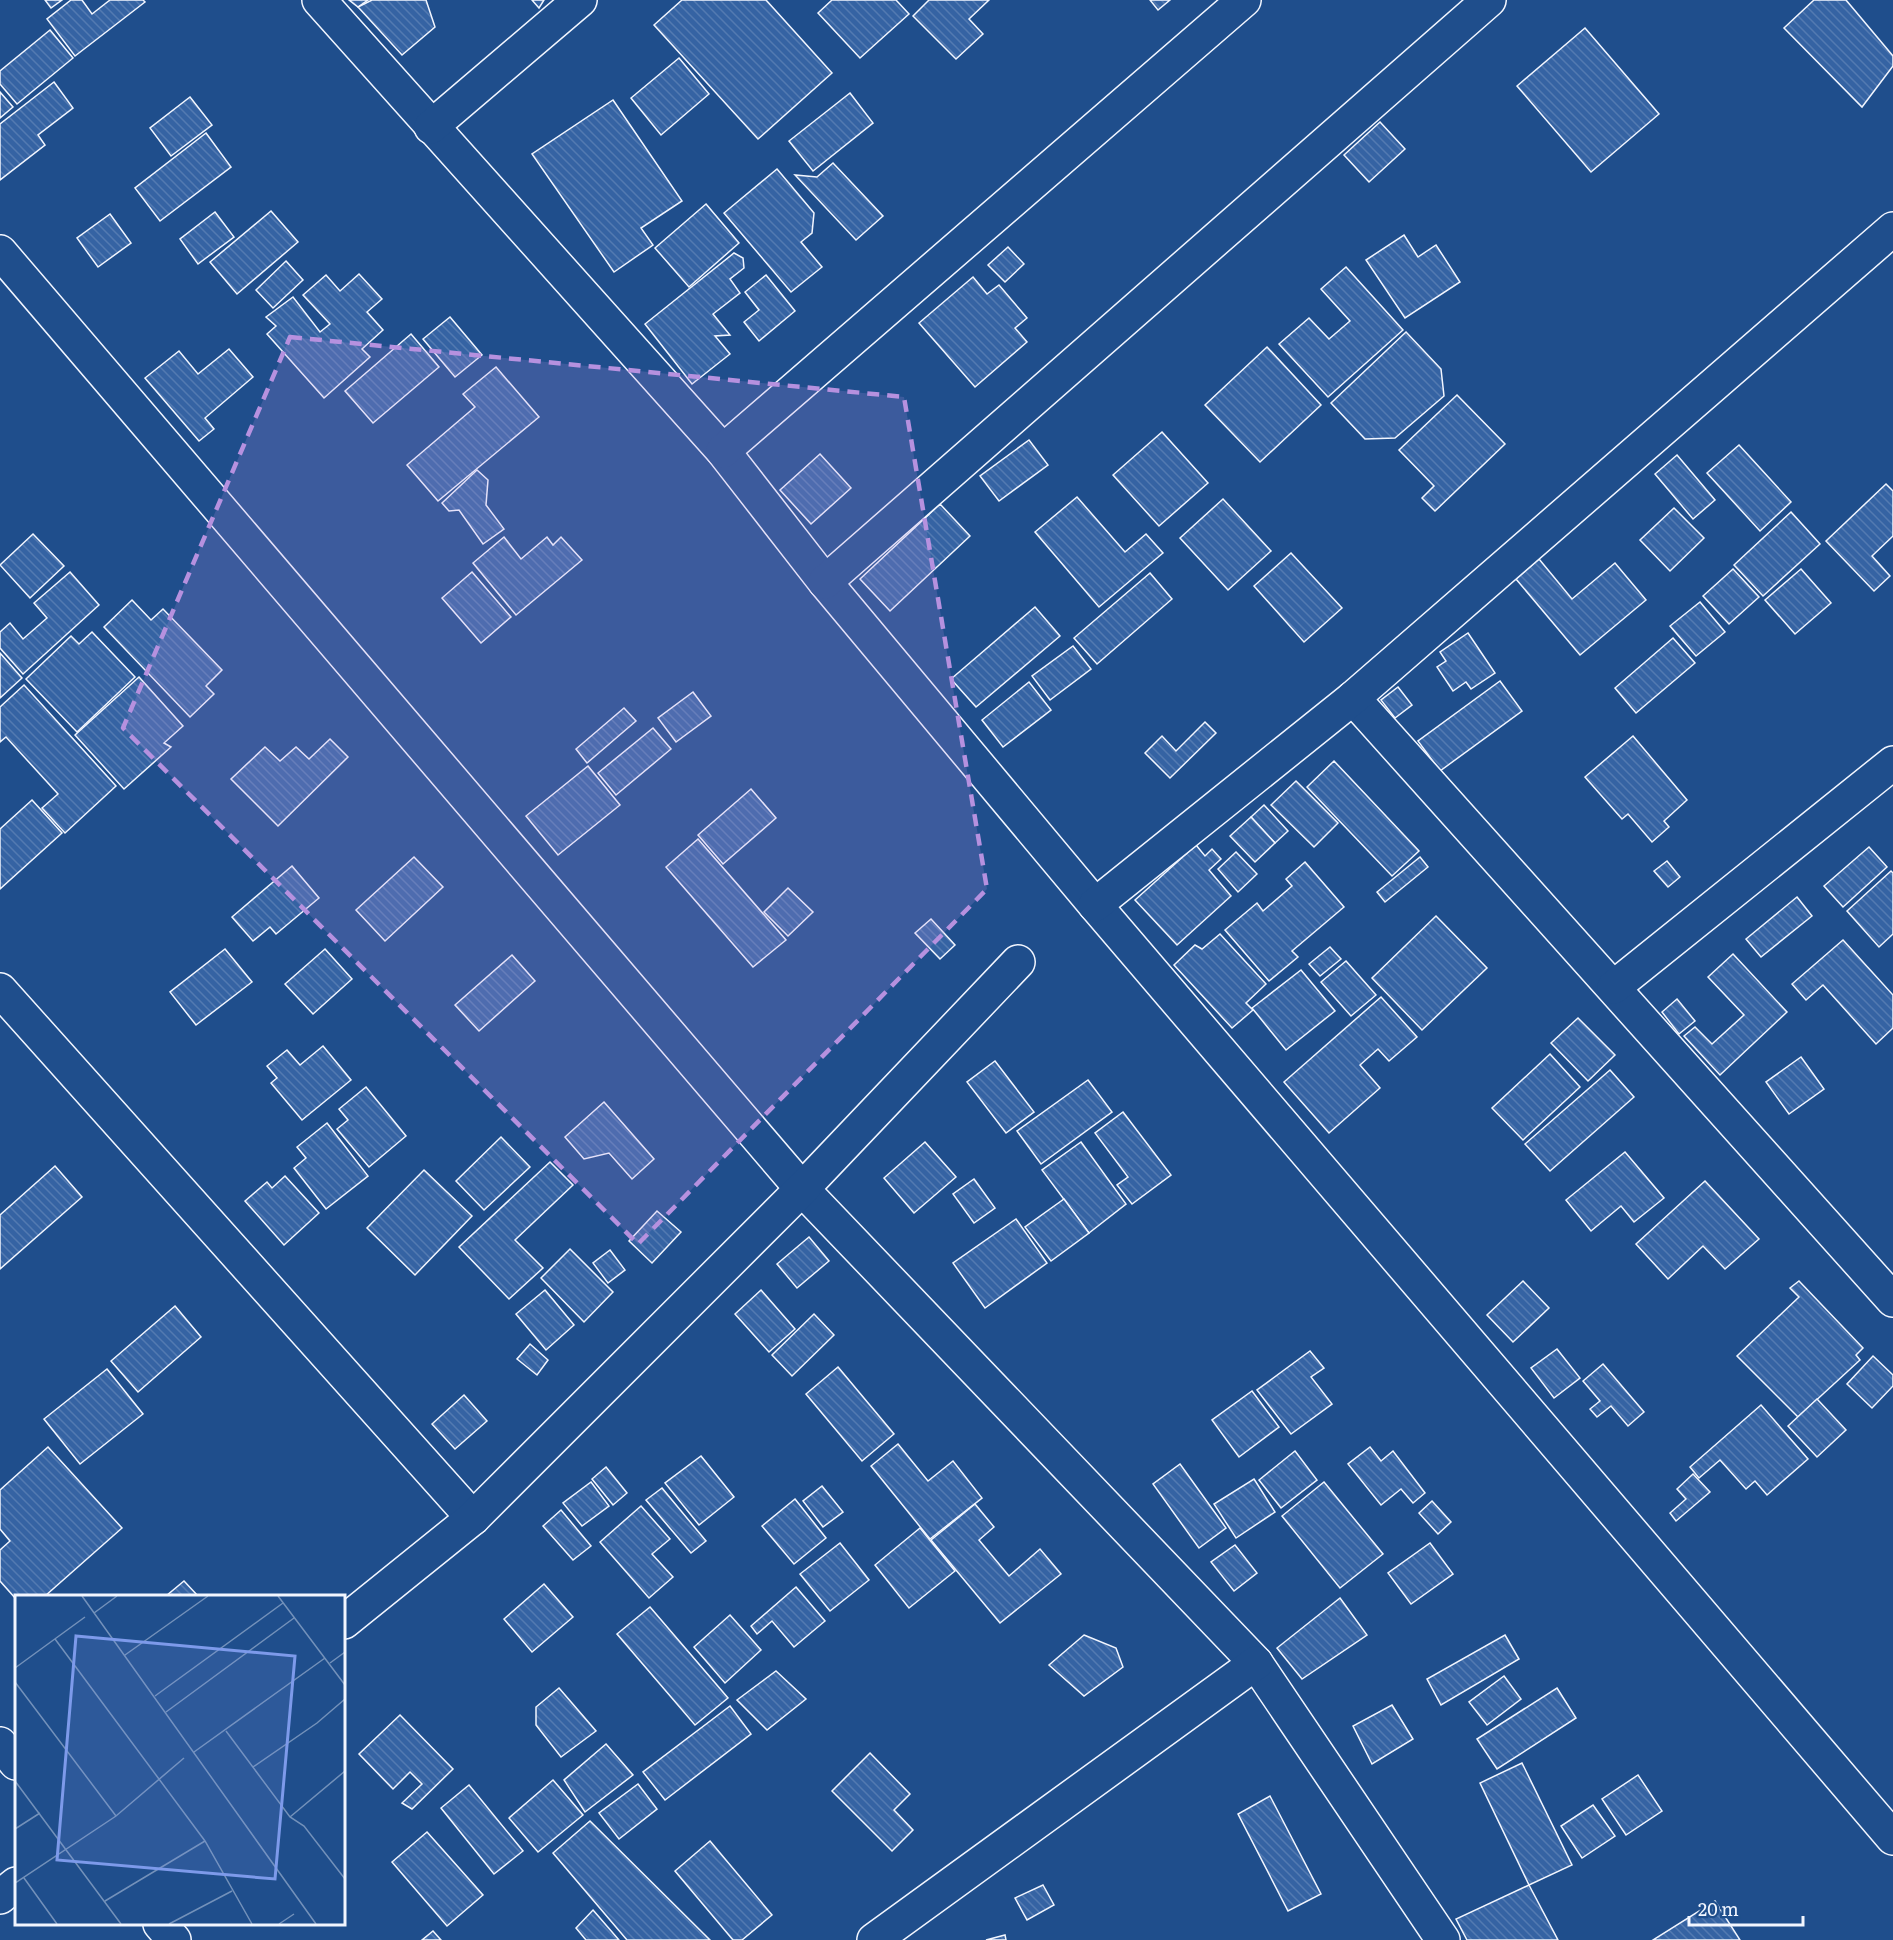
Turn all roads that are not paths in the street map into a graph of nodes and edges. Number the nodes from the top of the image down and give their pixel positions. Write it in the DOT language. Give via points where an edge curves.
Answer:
graph roads {
  1 [pos="319,0"];
  2 [pos="580,0"];
  3 [pos="1244,0"];
  4 [pos="1489,0"];
  5 [pos="431,127"];
  6 [pos="1893,229"];
  7 [pos="0,252"];
  8 [pos="723,451"];
  9 [pos="825,582"];
  10 [pos="1353,698"];
  11 [pos="1893,763"];
  12 [pos="1095,905"];
  13 [pos="1018,962"];
  14 [pos="1614,987"];
  15 [pos="0,990"];
  16 [pos="802,1190"];
  17 [pos="1893,1300"];
  18 [pos="473,1518"];
  19 [pos="345,1621"];
  20 [pos="1256,1663"];
  21 [pos="0,1744"];
  22 [pos="15,1762"];
  23 [pos="1893,1838"];
  24 [pos="15,1885"];
  25 [pos="0,1897"];
  26 [pos="161,1925"];
  27 [pos="174,1940"];
  28 [pos="874,1940"];
  29 [pos="1443,1940"];
  1 -- 5 [label="street"];
  2 -- 5 [label="street"];
  3 -- 8 [label="street"];
  4 -- 9 [label="street"];
  5 -- 8 [label="street"];
  6 -- 10 [label="street"];
  7 -- 16 [label="street"];
  8 -- 9 [label="street"];
  9 -- 12 [label="street"];
  10 -- 12 [label="street"];
  10 -- 14 [label="street"];
  11 -- 14 [label="street"];
  12 -- 23 [label="street"];
  13 -- 16 [label="street"];
  14 -- 17 [label="street"];
  15 -- 18 [label="street"];
  16 -- 18 [label="street"];
  16 -- 20 [label="street"];
  18 -- 19 [label="street"];
  20 -- 28 [label="street"];
  20 -- 29 [label="street"];
  21 -- 22 [label="street"];
  24 -- 25 [label="street"];
  26 -- 27 [label="street"];
}
